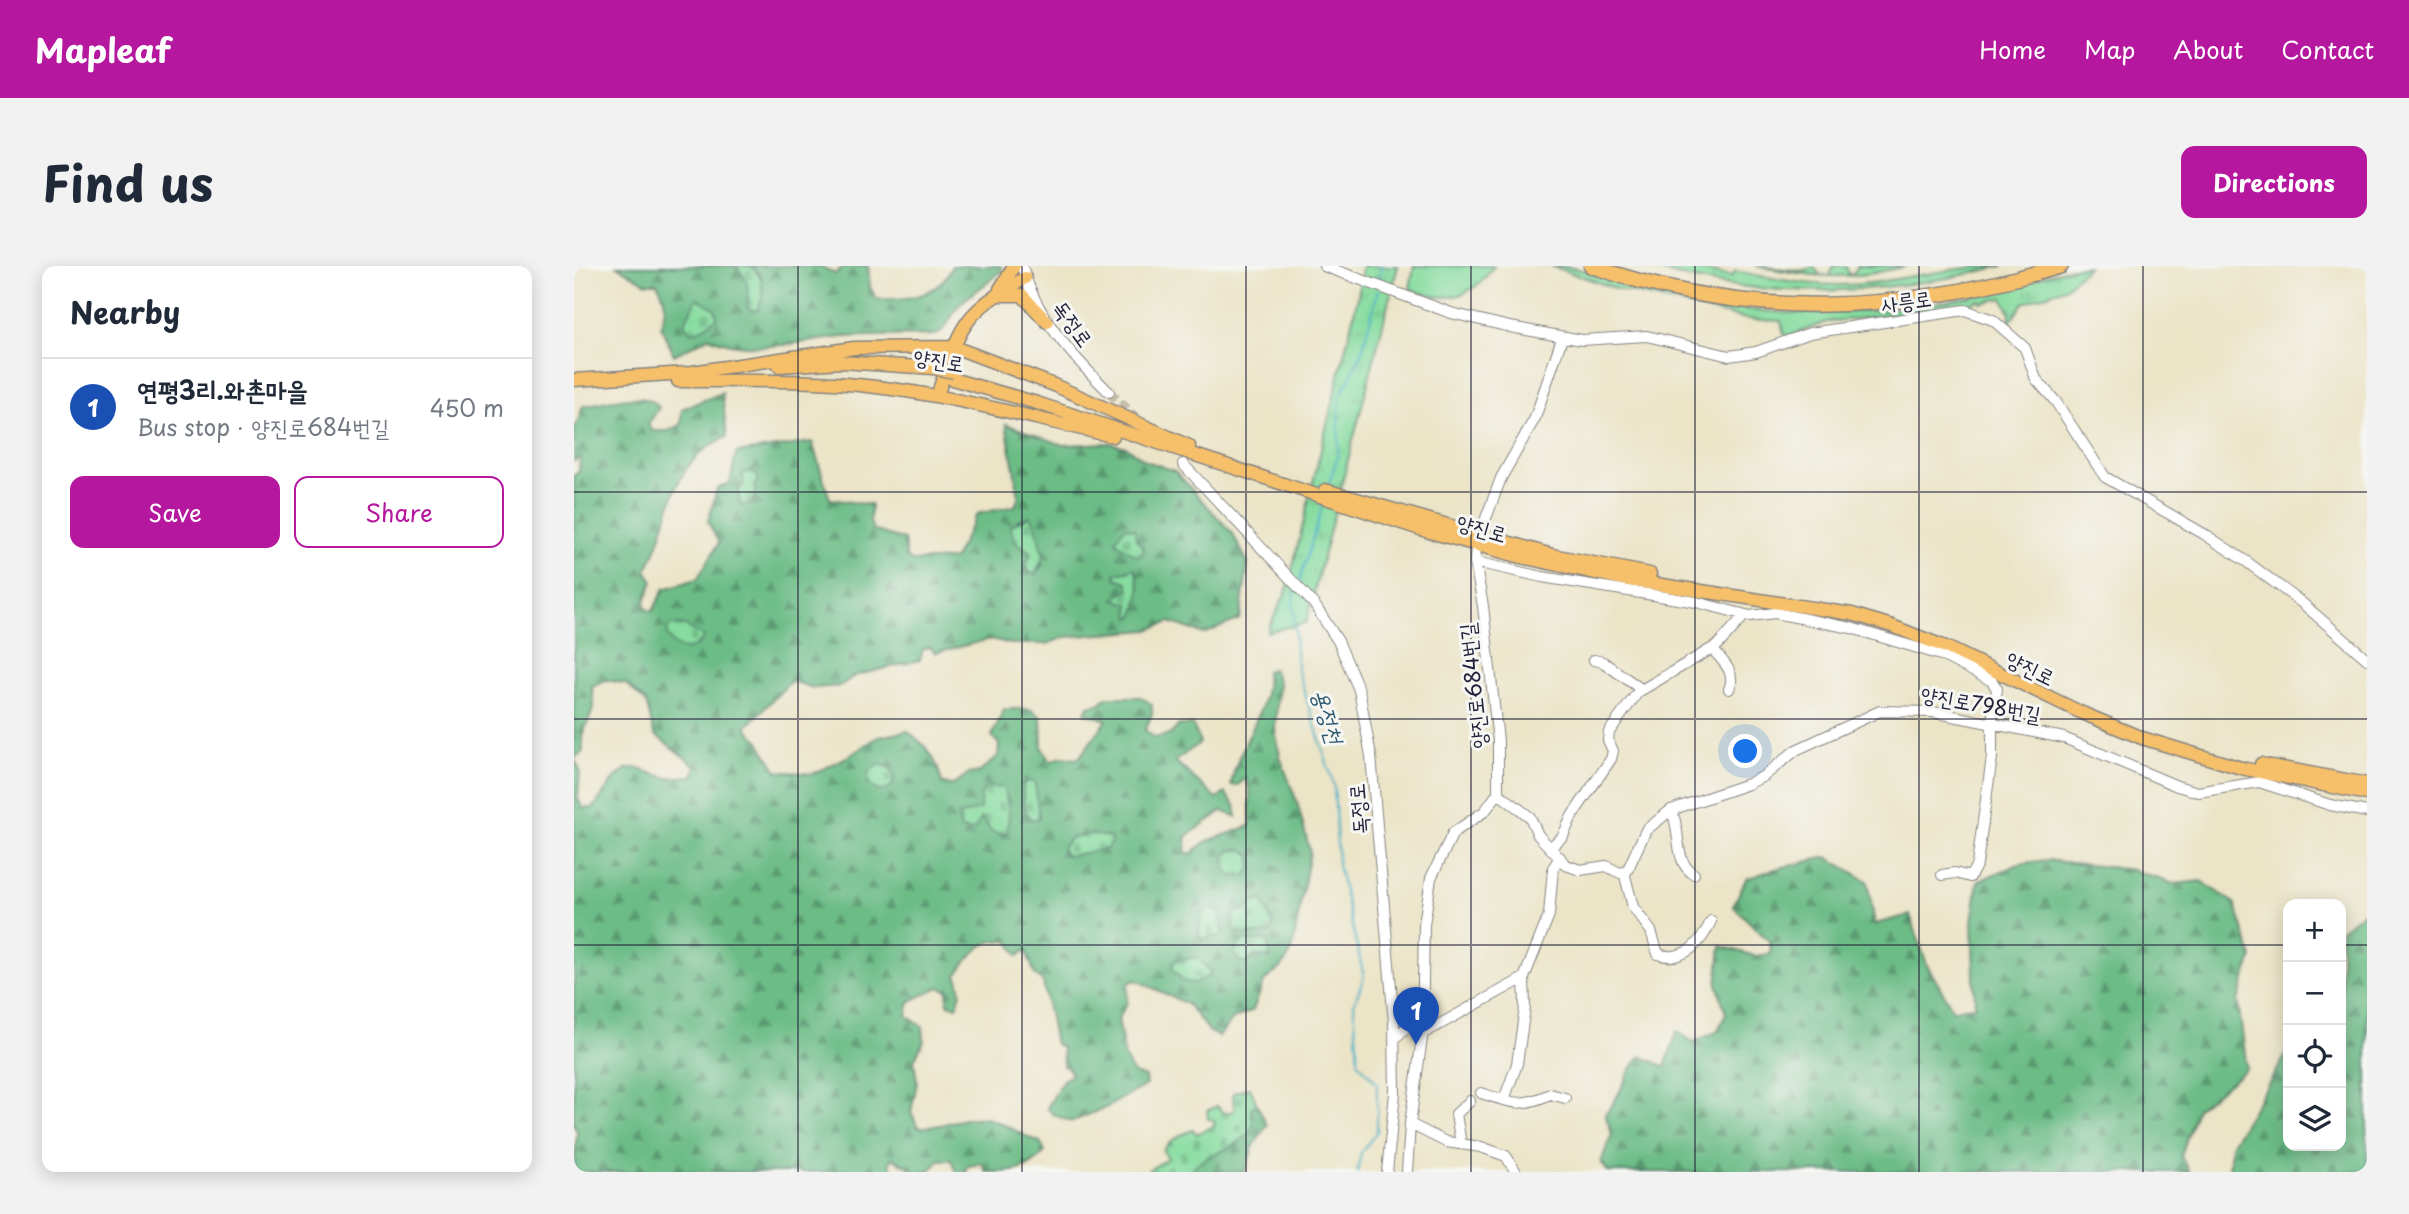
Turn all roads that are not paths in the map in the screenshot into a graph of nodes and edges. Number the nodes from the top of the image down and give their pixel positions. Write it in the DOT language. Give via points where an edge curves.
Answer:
graph roads {
  1 [pos="1014,266"];
  2 [pos="1324,266"];
  3 [pos="1591,266"];
  4 [pos="1619,266"];
  5 [pos="2032,266"];
  6 [pos="2061,266"];
  7 [pos="1024,272"];
  8 [pos="992,297"];
  9 [pos="1047,322"];
  10 [pos="1562,338"];
  11 [pos="954,347"];
  12 [pos="692,372"];
  13 [pos="932,372"];
  14 [pos="574,380"];
  15 [pos="678,381"];
  16 [pos="574,388"];
  17 [pos="1109,392"];
  18 [pos="937,396"];
  19 [pos="1192,452"];
  20 [pos="1183,464"];
  21 [pos="1478,540"];
  22 [pos="1475,562"];
  23 [pos="1745,615"];
  24 [pos="1712,649"];
  25 [pos="2367,659"];
  26 [pos="1594,660"];
  27 [pos="1641,689"];
  28 [pos="1729,689"];
  29 [pos="1992,722"];
  30 [pos="2367,784"];
  31 [pos="1498,793"];
  32 [pos="2367,794"];
  33 [pos="1671,810"];
  34 [pos="2367,812"];
  35 [pos="1551,847"];
  36 [pos="1560,857"];
  37 [pos="1624,872"];
  38 [pos="1694,874"];
  39 [pos="1942,875"];
  40 [pos="1711,921"];
  41 [pos="1524,978"];
  42 [pos="1394,1009"];
  43 [pos="1394,1022"];
  44 [pos="1417,1022"];
  45 [pos="1422,1034"];
  46 [pos="1395,1038"];
  47 [pos="1481,1093"];
  48 [pos="1565,1098"];
  49 [pos="1504,1100"];
  50 [pos="1470,1101"];
  51 [pos="1410,1124"];
  52 [pos="1461,1144"];
  53 [pos="1387,1172"];
  54 [pos="1407,1172"];
  55 [pos="1516,1172"];
  1 -- 8 [label="main road"];
  2 -- 10 [label="street, 사릉로" via="1451,313"];
  3 -- 6 [label="highway" via="1707,296 1827,307 1929,298"];
  4 -- 5 [label="highway" via="1725,291 1820,298 1923,290"];
  7 -- 8 [label="main road"];
  7 -- 9 [label="street, 독정로"];
  8 -- 9 [label="main road" via="1022,295"];
  8 -- 11 [label="main road" via="966,322"];
  9 -- 17 [label="street, 독정로"];
  10 -- 21 [label="street, 양진로684번길" via="1535,418 1501,478"];
  10 -- 25 [label="street, 사릉로" via="1647,336 1729,356 1756,352 1810,333 1965,310 1993,320 2025,348 2036,379 2105,477 2247,562"];
  11 -- 12 [label="main road" via="854,348"];
  11 -- 18 [label="main road"];
  11 -- 19 [label="main road" via="1066,391"];
  12 -- 13 [label="main road, 양진로" via="842,362"];
  12 -- 14 [label="main road, 양진로"];
  13 -- 15 [label="main road, 양진로" via="830,370"];
  13 -- 19 [label="main road, 양진로, bridge" via="1015,388"];
  15 -- 16 [label="main road, 양진로"];
  15 -- 18 [label="main road" via="835,383"];
  18 -- 19 [label="main road"];
  19 -- 21 [label="main road, 양진로"];
  20 -- 42 [label="street, 독정로" via="1279,563 1322,615 1350,667 1369,734"];
  21 -- 22 [label="street, 양진로684번길"];
  21 -- 30 [label="main road, 양진로" via="1881,614 1952,641 2148,734 2232,758"];
  21 -- 32 [label="main road, 양진로" via="1623,579 1852,614 1916,634 2142,738 2241,768"];
  22 -- 23 [label="street"];
  22 -- 31 [label="street, 양진로684번길" via="1498,741"];
  23 -- 24 [label="street"];
  23 -- 29 [label="street" via="1820,621 1941,656 1997,685"];
  24 -- 27 [label="street"];
  24 -- 28 [label="street" via="1731,673"];
  26 -- 27 [label="street"];
  27 -- 35 [label="street" via="1608,732 1611,759 1563,836"];
  29 -- 33 [label="street, 양진로798번길" via="1933,712 1880,711 1796,750 1748,784"];
  29 -- 34 [label="street, 양진로798번길" via="2064,738 2198,792 2259,782"];
  29 -- 39 [label="street" via="1992,757 1974,874"];
  31 -- 35 [label="street" via="1530,817 1538,835"];
  31 -- 44 [label="street" via="1485,811 1453,833 1432,878"];
  33 -- 37 [label="street, 양진로798번길" via="1646,830 1633,863"];
  33 -- 38 [label="street" via="1682,862"];
  35 -- 36 [label="street"];
  36 -- 37 [label="street" via="1580,870 1606,866"];
  36 -- 41 [label="street" via="1553,868 1549,915"];
  37 -- 40 [label="street" via="1633,907 1661,956 1692,949"];
  41 -- 45 [label="street"];
  41 -- 49 [label="street" via="1517,1064"];
  42 -- 43 [label="street, 독정로"];
  42 -- 44 [label="street"];
  43 -- 44 [label="street"];
  43 -- 46 [label="street, 독정로"];
  44 -- 45 [label="street"];
  44 -- 46 [label="street"];
  45 -- 51 [label="street"];
  46 -- 53 [label="street, 독정로"];
  47 -- 49 [label="street"];
  48 -- 49 [label="street" via="1553,1093 1529,1104"];
  50 -- 52 [label="street" via="1456,1114"];
  51 -- 52 [label="street"];
  51 -- 54 [label="street"];
  52 -- 55 [label="street" via="1506,1156"];
}
